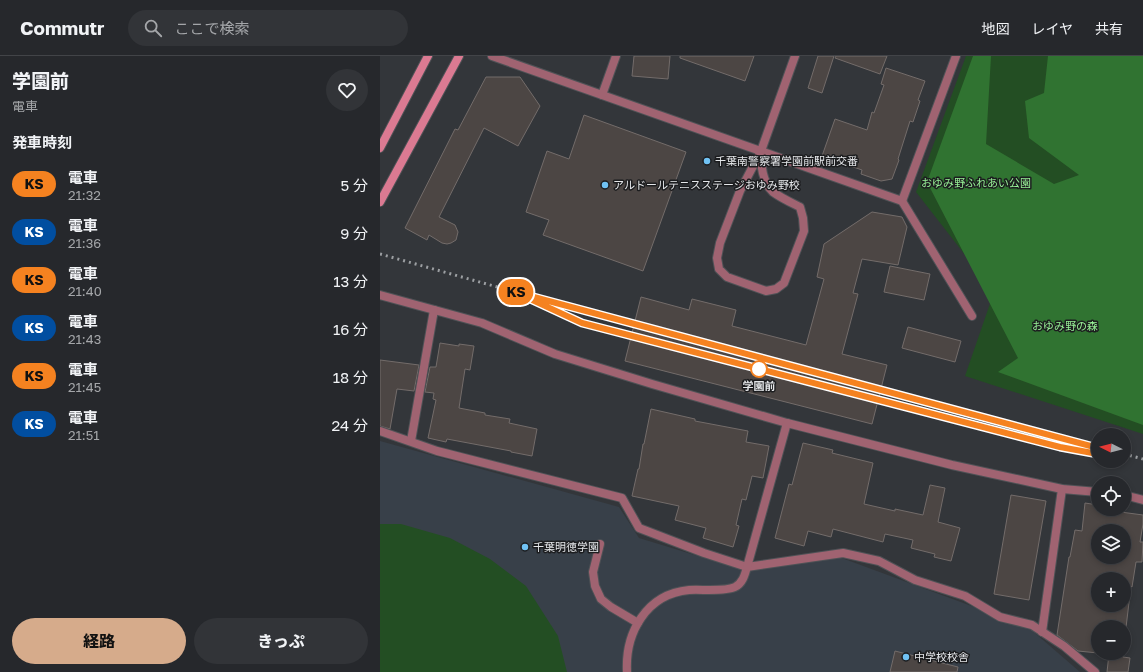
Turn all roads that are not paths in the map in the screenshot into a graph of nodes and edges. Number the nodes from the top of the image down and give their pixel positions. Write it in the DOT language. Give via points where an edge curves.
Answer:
graph roads {
  1 [pos="428,56"];
  2 [pos="459,56"];
  3 [pos="492,56"];
  4 [pos="616,56"];
  5 [pos="796,56"];
  6 [pos="956,56"];
  7 [pos="602,95"];
  8 [pos="380,148"];
  9 [pos="761,151"];
  10 [pos="902,201"];
  11 [pos="380,202"];
  12 [pos="380,295"];
  13 [pos="434,310"];
  14 [pos="972,316"];
  15 [pos="787,423"];
  16 [pos="380,431"];
  17 [pos="411,441"];
  18 [pos="1062,488"];
  19 [pos="1091,491"];
  20 [pos="1131,497"];
  21 [pos="1143,500"];
  22 [pos="600,544"];
  23 [pos="747,567"];
  24 [pos="638,623"];
  25 [pos="1042,632"];
  26 [pos="627,672"];
  27 [pos="1095,672"];
  1 -- 8 [label="street"];
  2 -- 11 [label="street"];
  3 -- 7 [label="street"];
  4 -- 7 [label="street"];
  5 -- 9 [label="street"];
  6 -- 10 [label="street"];
  7 -- 9 [label="street"];
  9 -- 9 [label="street" via="761,167 767,185 800,207 804,218 804,231 784,283 776,289 766,291 727,277 719,269 716,258 740,191"];
  9 -- 10 [label="street"];
  10 -- 14 [label="street"];
  12 -- 13 [label="street"];
  13 -- 15 [label="street" via="482,323 555,354"];
  13 -- 17 [label="street"];
  15 -- 18 [label="street" via="952,465"];
  15 -- 23 [label="street"];
  16 -- 17 [label="street"];
  17 -- 23 [label="street" via="437,451 622,498 639,528"];
  18 -- 19 [label="street"];
  18 -- 25 [label="street"];
  20 -- 21 [label="street"];
  22 -- 24 [label="street" via="593,572 595,586 601,599"];
  23 -- 24 [label="street" via="744,578 735,587 669,594 653,604"];
  23 -- 25 [label="street" via="843,553 858,556 879,561 914,580 965,596 1000,616 1032,625"];
  24 -- 26 [label="street" via="631,638 626,660"];
  25 -- 27 [label="street" via="1064,646"];
}
